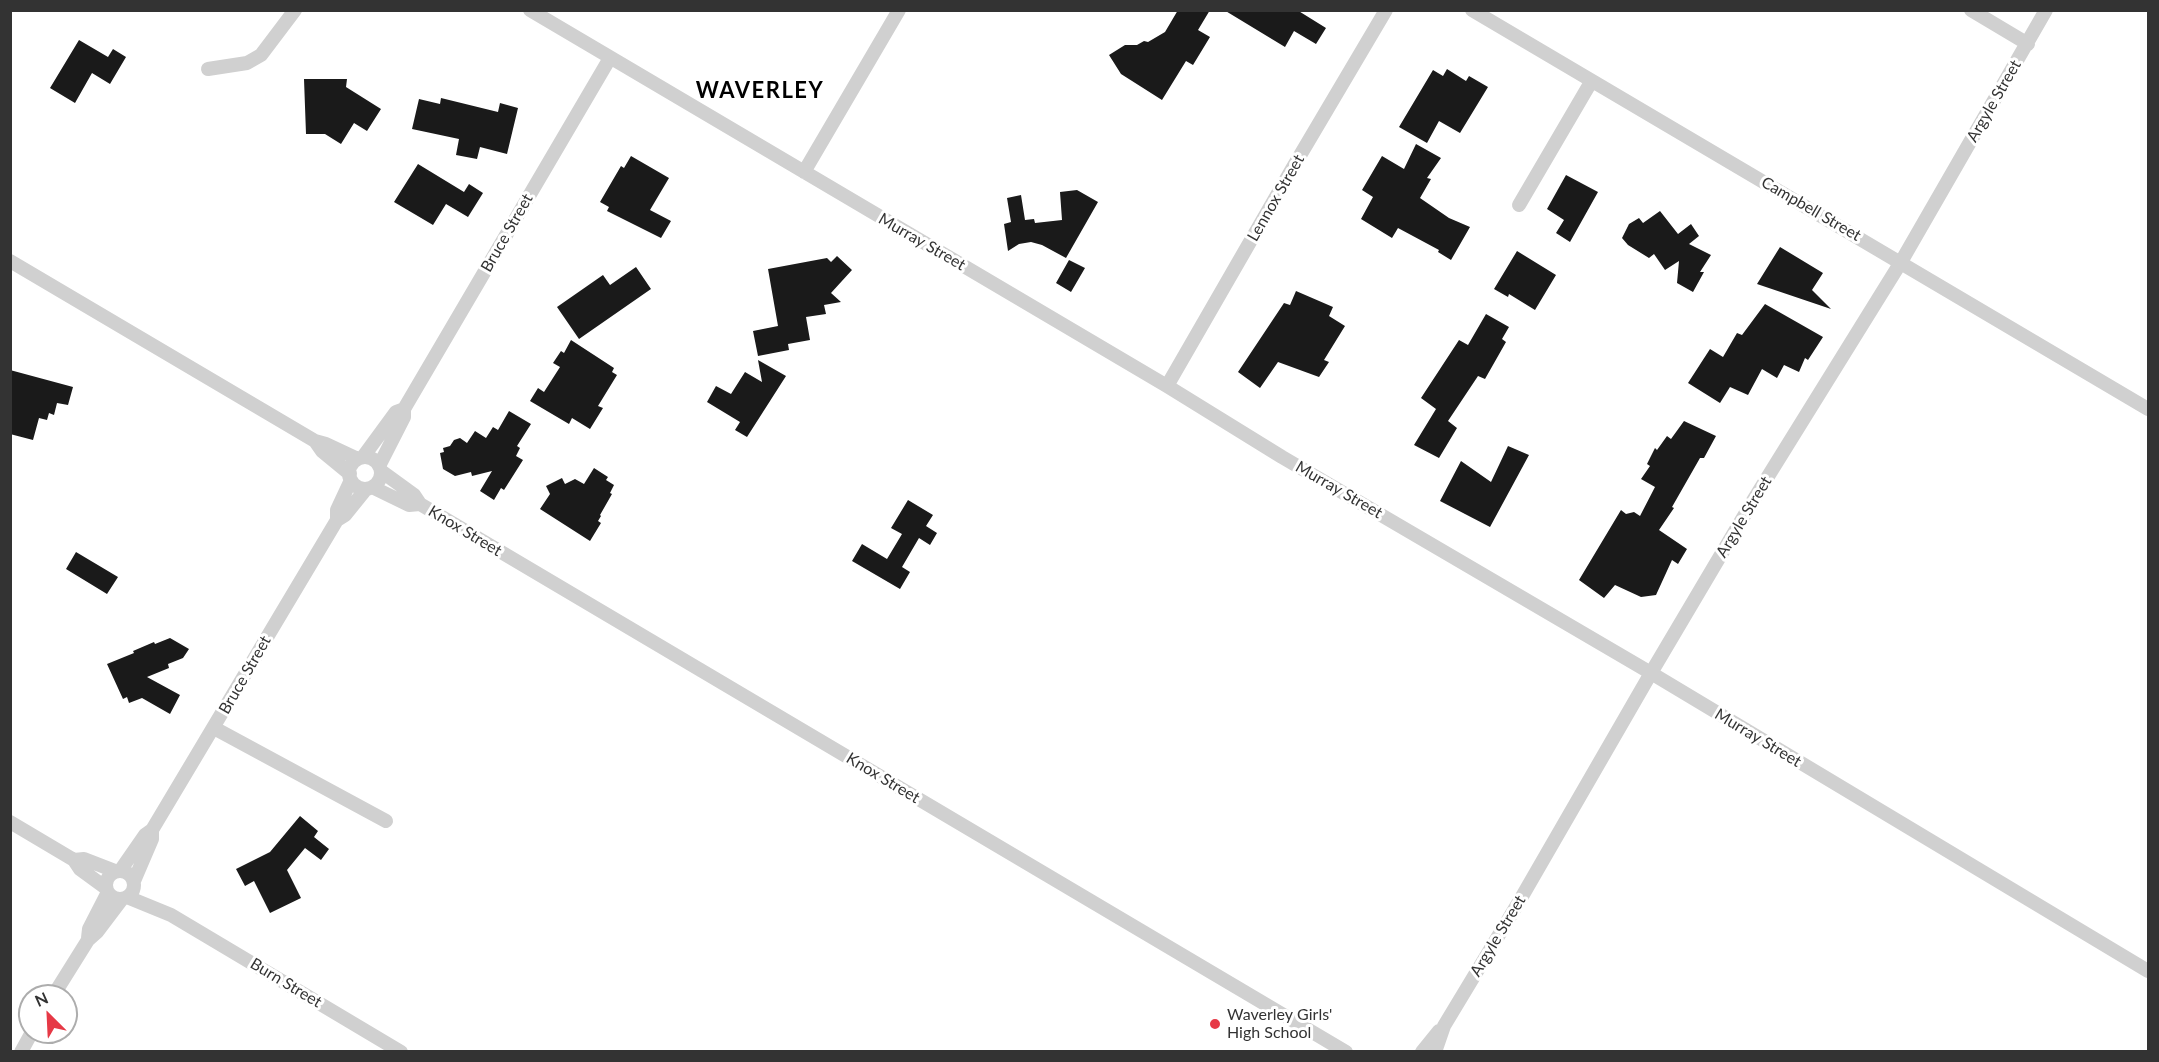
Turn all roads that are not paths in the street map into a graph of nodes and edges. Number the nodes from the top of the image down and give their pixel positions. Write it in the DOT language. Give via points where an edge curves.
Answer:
graph roads {
  1 [pos="295,10"];
  2 [pos="530,10"];
  3 [pos="899,10"];
  4 [pos="1386,10"];
  5 [pos="1473,10"];
  6 [pos="1971,10"];
  7 [pos="2046,10"];
  8 [pos="2028,44"];
  9 [pos="610,58"];
  10 [pos="208,69"];
  11 [pos="1591,82"];
  12 [pos="804,172"];
  13 [pos="1519,205"];
  14 [pos="10,261"];
  15 [pos="1901,262"];
  16 [pos="1167,386"];
  17 [pos="404,409"];
  18 [pos="2148,409"];
  19 [pos="315,441"];
  20 [pos="361,458"];
  21 [pos="380,469"];
  22 [pos="350,477"];
  23 [pos="369,488"];
  24 [pos="420,504"];
  25 [pos="337,520"];
  26 [pos="1650,673"];
  27 [pos="214,728"];
  28 [pos="386,821"];
  29 [pos="10,822"];
  30 [pos="152,830"];
  31 [pos="75,860"];
  32 [pos="117,871"];
  33 [pos="107,890"];
  34 [pos="129,890"];
  35 [pos="88,940"];
  36 [pos="2148,971"];
  37 [pos="60,984"];
  38 [pos="1444,1026"];
  39 [pos="401,1052"];
  40 [pos="1346,1052"];
  41 [pos="1422,1052"];
  42 [pos="1435,1052"];
  1 -- 10 [label="street" via="261,55 247,63"];
  2 -- 9 [label="street, Murray Street"];
  3 -- 12 [label="street"];
  4 -- 16 [label="street, Lennox Street"];
  5 -- 11 [label="street, Campbell Street"];
  6 -- 8 [label="street"];
  7 -- 8 [label="street, Argyle Street"];
  8 -- 15 [label="street, Argyle Street"];
  9 -- 12 [label="street, Murray Street"];
  9 -- 17 [label="street, Bruce Street"];
  11 -- 13 [label="street"];
  11 -- 15 [label="street, Campbell Street"];
  12 -- 16 [label="street, Murray Street"];
  14 -- 19 [label="street"];
  15 -- 18 [label="street, Campbell Street"];
  15 -- 26 [label="street, Argyle Street"];
  16 -- 26 [label="street, Murray Street"];
  17 -- 20 [label="street, Bruce Street" via="396,412"];
  17 -- 21 [label="street, Bruce Street"];
  19 -- 20 [label="street"];
  19 -- 22 [label="street"];
  20 -- 21 [label="street" via="375,461"];
  20 -- 22 [label="street" via="353,463"];
  21 -- 23 [label="street" via="377,483"];
  21 -- 24 [label="street, Knox Street"];
  22 -- 23 [label="street" via="355,485"];
  22 -- 25 [label="street, Bruce Street"];
  23 -- 24 [label="street, Knox Street" via="409,505"];
  23 -- 25 [label="street, Bruce Street"];
  24 -- 40 [label="street, Knox Street"];
  25 -- 27 [label="street, Bruce Street"];
  26 -- 36 [label="street, Murray Street"];
  26 -- 38 [label="street, Argyle Street"];
  27 -- 28 [label="street"];
  27 -- 30 [label="street, Bruce Street"];
  29 -- 31 [label="street"];
  30 -- 32 [label="street, Bruce Street"];
  30 -- 34 [label="street, Bruce Street" via="152,839"];
  31 -- 32 [label="street" via="84,859"];
  31 -- 33 [label="street" via="80,869"];
  32 -- 33 [label="street" via="107,878"];
  32 -- 34 [label="street" via="128,873"];
  33 -- 34 [label="street" via="117,898"];
  33 -- 35 [label="street, Bruce Street"];
  34 -- 35 [label="street, Bruce Street"];
  34 -- 39 [label="street, Burn Street"];
  35 -- 37 [label="street, Bruce Street"];
  38 -- 41 [label="street, Argyle Street"];
  38 -- 42 [label="street, Argyle Street"];
}
